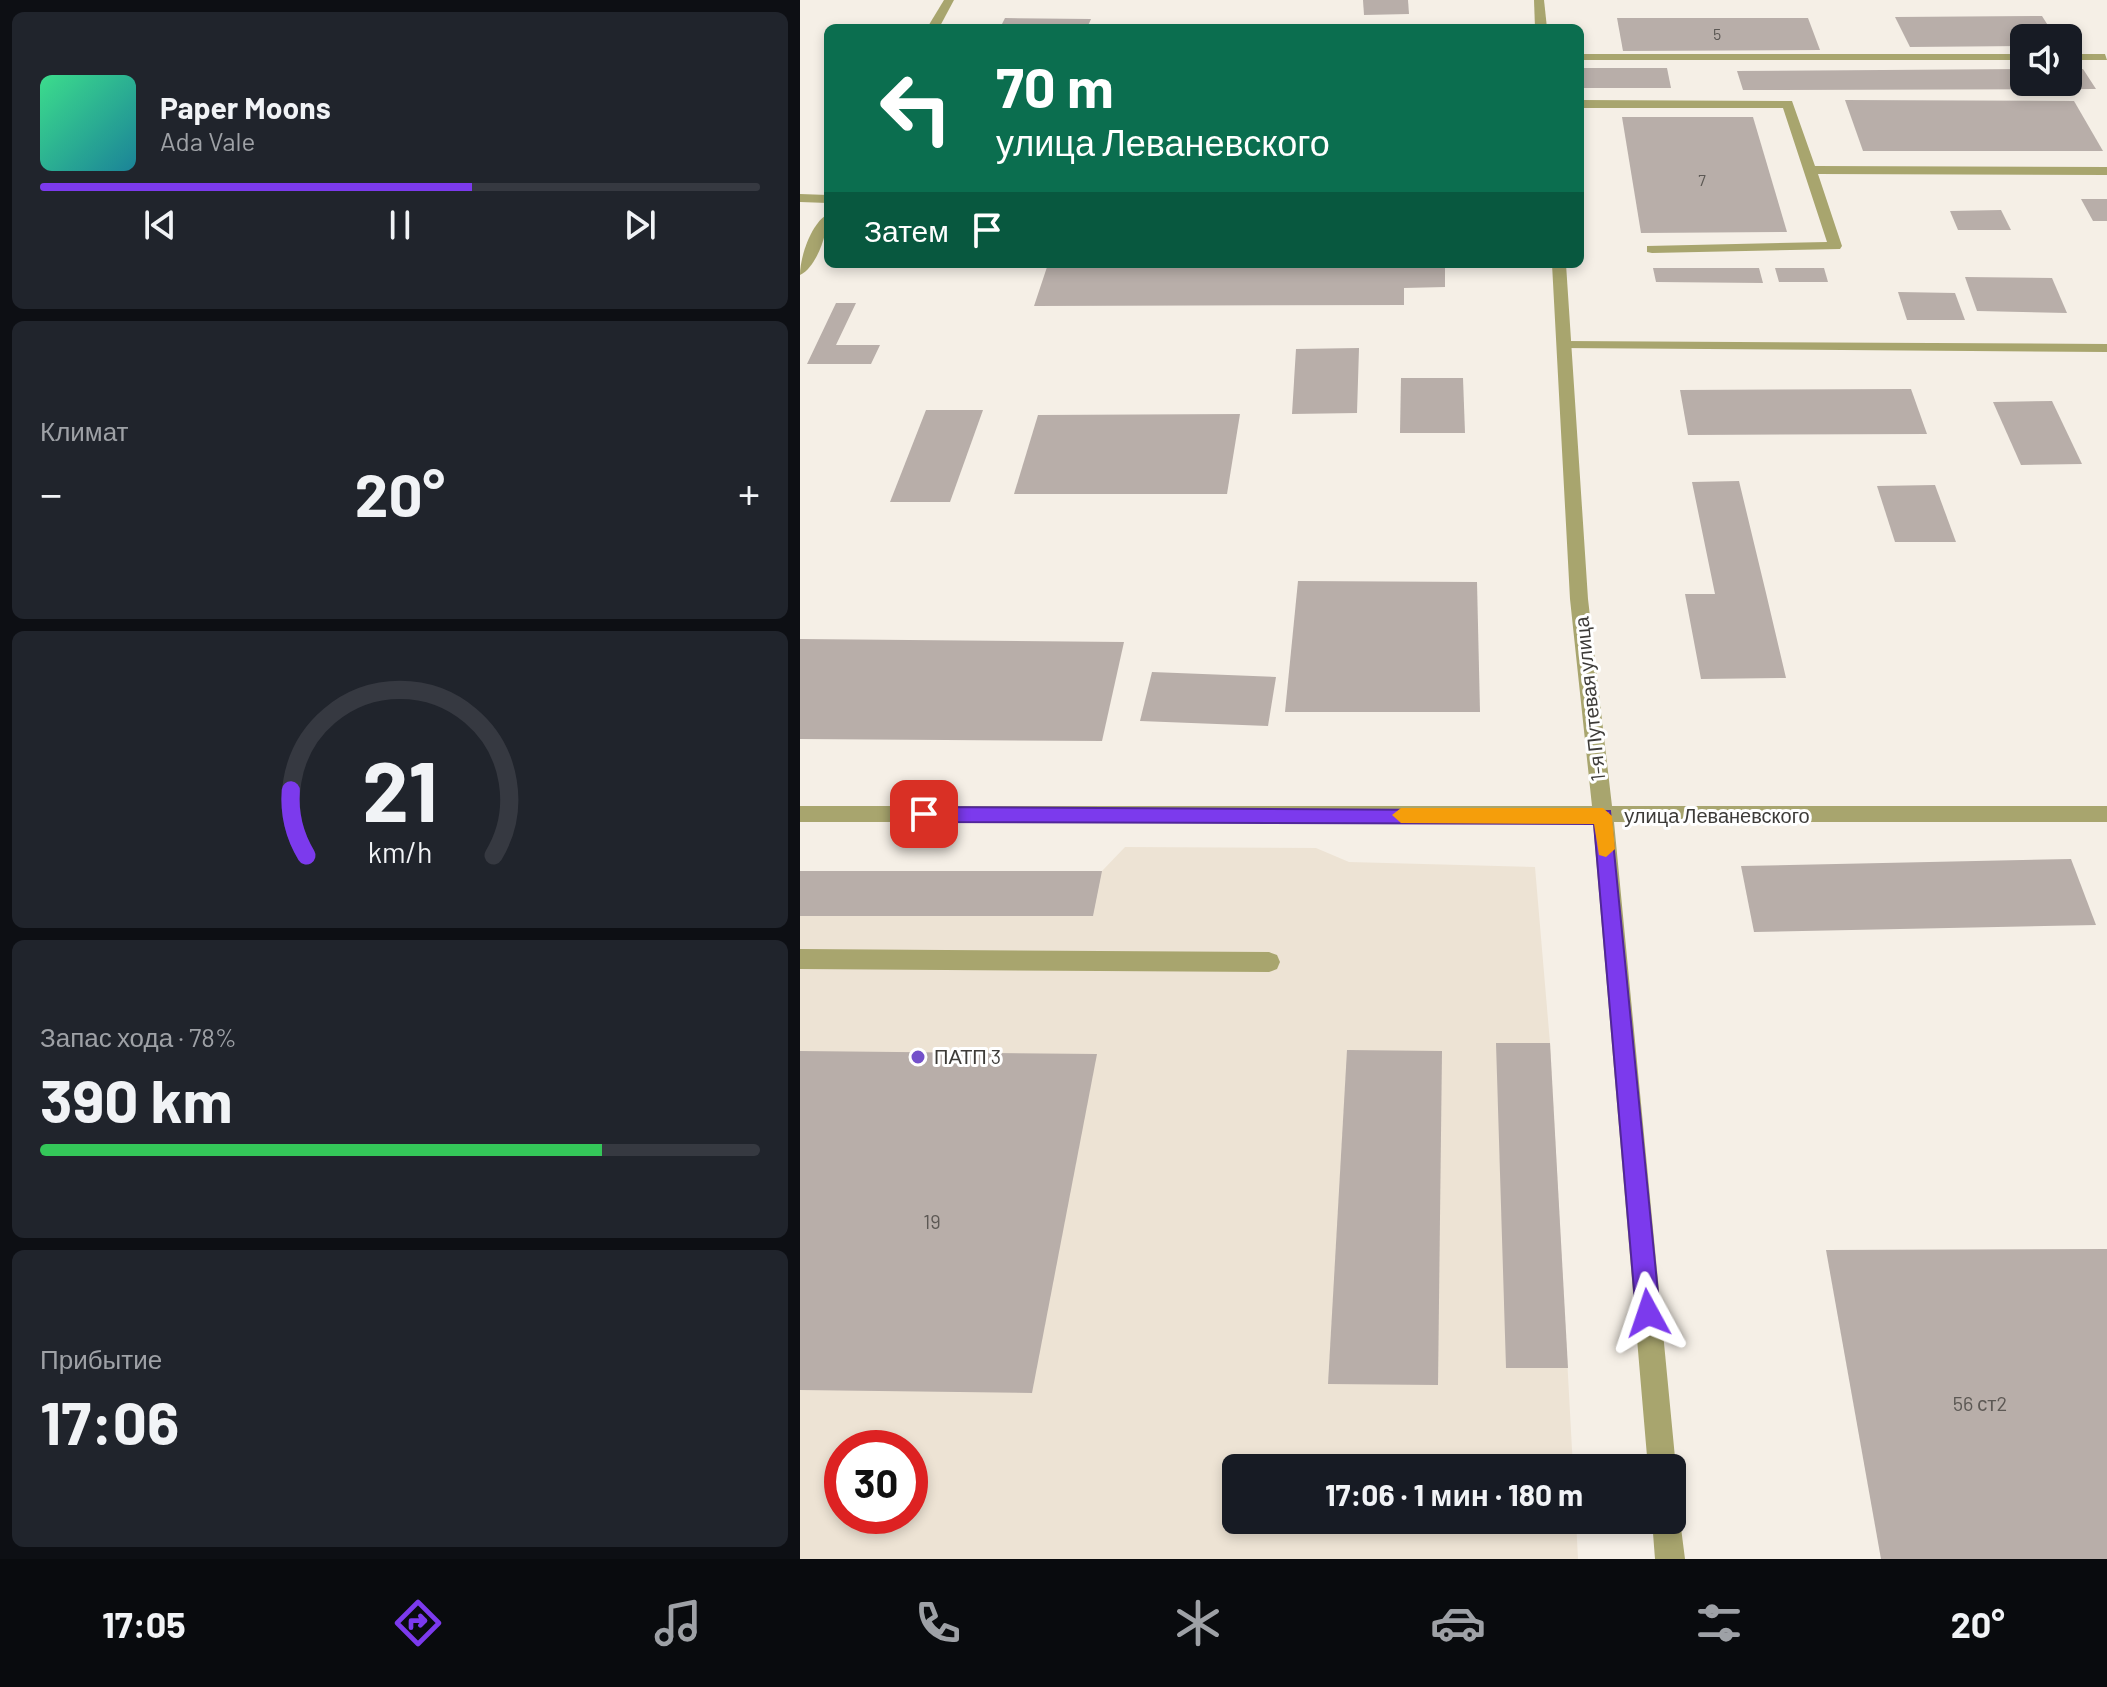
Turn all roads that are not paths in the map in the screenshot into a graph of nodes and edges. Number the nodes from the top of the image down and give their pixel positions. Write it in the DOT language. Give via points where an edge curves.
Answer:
graph roads {
  1 [pos="949,0"];
  2 [pos="1539,0"];
  3 [pos="935,24"];
  4 [pos="1541,24"];
  5 [pos="1584,57"];
  6 [pos="2010,57"];
  7 [pos="2082,57"];
  8 [pos="2105,57"];
  9 [pos="1584,104"];
  10 [pos="1810,170"];
  11 [pos="2107,171"];
  12 [pos="800,198"];
  13 [pos="824,199"];
  14 [pos="824,226"];
  15 [pos="1652,249"];
  16 [pos="1559,268"];
  17 [pos="800,271"];
  18 [pos="1565,345"];
  19 [pos="2107,348"];
  20 [pos="800,814"];
  21 [pos="2107,814"];
  22 [pos="1603,816"];
  23 [pos="800,959"];
  24 [pos="1269,962"];
  25 [pos="1661,1454"];
  26 [pos="1667,1534"];
  27 [pos="1670,1559"];
  1 -- 3 [label="street"];
  2 -- 4 [label="street"];
  5 -- 6 [label="street"];
  7 -- 8 [label="street"];
  9 -- 10 [label="street" via="1788,104"];
  10 -- 11 [label="street"];
  10 -- 15 [label="street" via="1835,246"];
  12 -- 13 [label="street"];
  14 -- 17 [label="street"];
  16 -- 18 [label="street, 1-я Путевая улица"];
  18 -- 19 [label="street"];
  18 -- 22 [label="street, 1-я Путевая улица" via="1579,599"];
  20 -- 22 [label="street, улица Леваневского"];
  21 -- 22 [label="street, улица Леваневского"];
  22 -- 25 [label="street, 1-я Путевая улица"];
  23 -- 24 [label="street"];
  26 -- 27 [label="street"];
}
